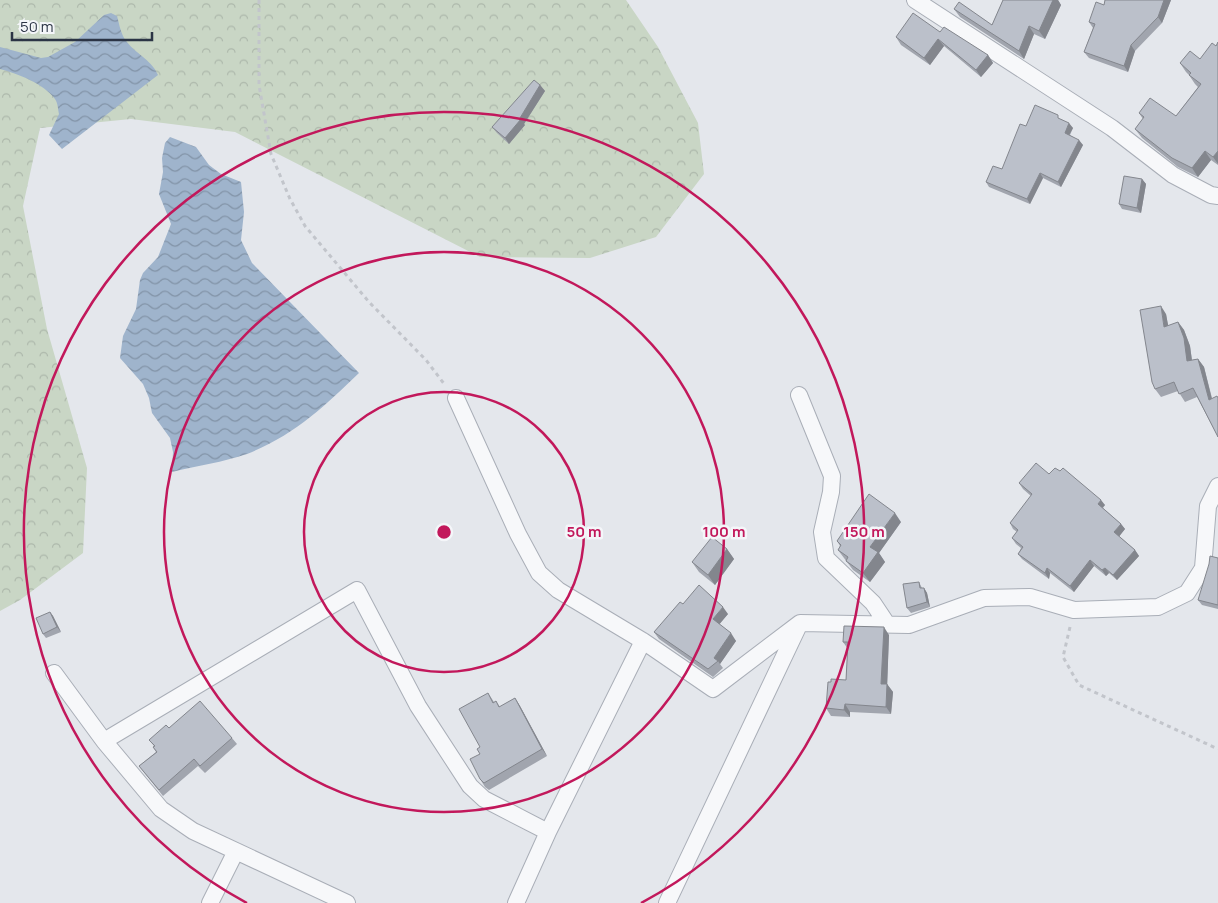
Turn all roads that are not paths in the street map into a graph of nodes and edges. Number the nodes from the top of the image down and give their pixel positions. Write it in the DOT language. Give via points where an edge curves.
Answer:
graph roads {
  1 [pos="915,0"];
  2 [pos="1218,196"];
  3 [pos="799,395"];
  4 [pos="456,398"];
  5 [pos="1218,486"];
  6 [pos="800,623"];
  7 [pos="887,624"];
  8 [pos="643,641"];
  9 [pos="54,673"];
  10 [pos="104,741"];
  11 [pos="548,832"];
  12 [pos="236,851"];
  13 [pos="210,903"];
  14 [pos="347,903"];
  15 [pos="516,903"];
  16 [pos="667,903"];
  1 -- 2 [label="street" via="1112,128 1173,175"];
  3 -- 7 [label="street" via="832,476 822,532 826,558 873,603"];
  4 -- 8 [label="street" via="518,534 540,573 558,590"];
  5 -- 7 [label="street" via="1208,506 1203,568 1187,593 1158,607 1074,610 1030,597 984,598 909,625"];
  6 -- 7 [label="street"];
  6 -- 8 [label="street" via="713,689"];
  6 -- 16 [label="street"];
  8 -- 11 [label="street"];
  9 -- 10 [label="street"];
  10 -- 11 [label="street" via="357,590 418,706 470,786 484,799"];
  10 -- 12 [label="street" via="162,809 193,831"];
  11 -- 15 [label="street"];
  12 -- 13 [label="street"];
  12 -- 14 [label="street"];
}
